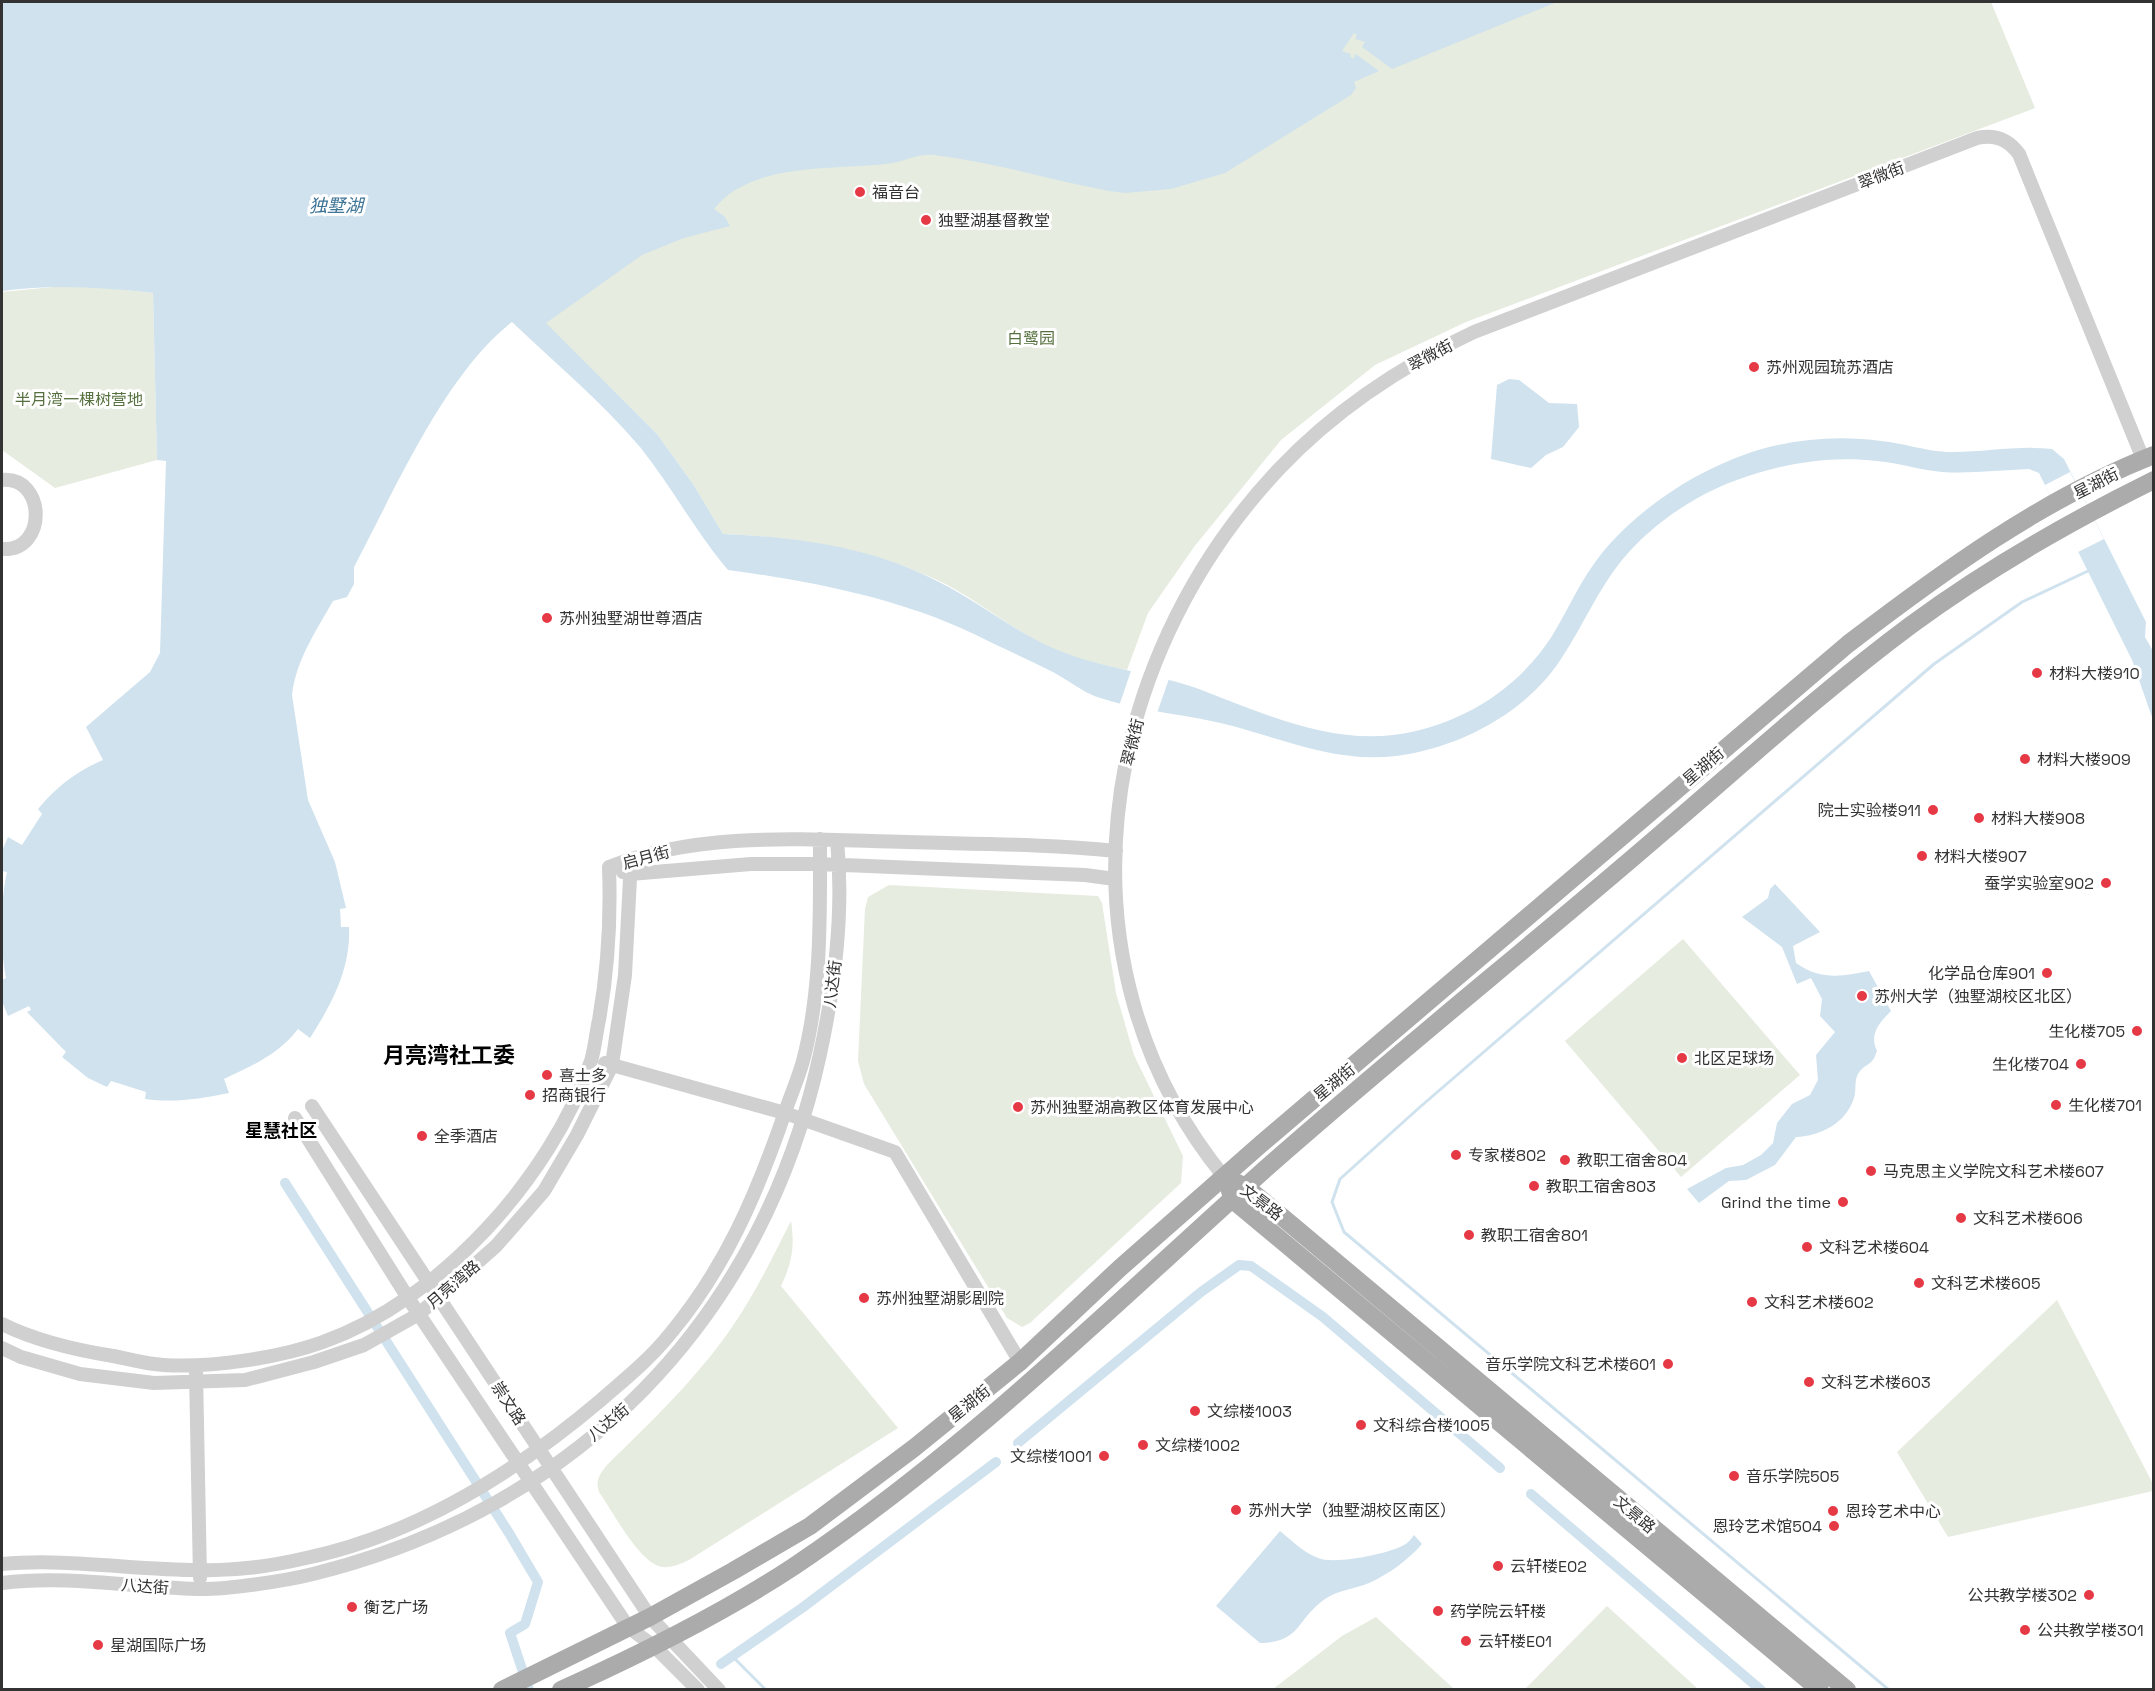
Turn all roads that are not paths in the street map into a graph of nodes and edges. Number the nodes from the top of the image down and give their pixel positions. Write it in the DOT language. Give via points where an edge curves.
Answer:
graph roads {
  1 [pos="2148,457"];
  2 [pos="2,480"];
  3 [pos="2153,482"];
  4 [pos="2,549"];
  5 [pos="820,839"];
  6 [pos="837,840"];
  7 [pos="1116,851"];
  8 [pos="631,859"];
  9 [pos="820,864"];
  10 [pos="839,865"];
  11 [pos="609,867"];
  12 [pos="630,874"];
  13 [pos="1115,879"];
  14 [pos="591,1060"];
  15 [pos="612,1065"];
  16 [pos="312,1106"];
  17 [pos="784,1113"];
  18 [pos="295,1118"];
  19 [pos="804,1120"];
  20 [pos="1225,1178"];
  21 [pos="1239,1193"];
  22 [pos="429,1280"];
  23 [pos="440,1296"];
  24 [pos="408,1298"];
  25 [pos="419,1314"];
  26 [pos="2,1324"];
  27 [pos="2,1348"];
  28 [pos="1020,1362"];
  29 [pos="196,1364"];
  30 [pos="197,1382"];
  31 [pos="539,1450"];
  32 [pos="518,1465"];
  33 [pos="550,1467"];
  34 [pos="530,1483"];
  35 [pos="2,1564"];
  36 [pos="200,1570"];
  37 [pos="2,1583"];
  38 [pos="201,1589"];
  39 [pos="650,1617"];
  40 [pos="628,1627"];
  41 [pos="662,1643"];
  42 [pos="502,1689"];
  43 [pos="561,1689"];
  44 [pos="698,1689"];
  45 [pos="719,1689"];
  46 [pos="1820,1689"];
  47 [pos="1846,1689"];
  1 -- 3 [label="main road"];
  1 -- 7 [label="street, 翠微街" via="2019,154 2006,141 1984,137 1496,323 1452,342 1389,378 1313,435 1247,505 1193,584 1152,671 1122,787"];
  1 -- 20 [label="main road, 星湖街" via="2053,505 1938,576 1808,676"];
  2 -- 4 [label="street" via="18,483 30,494 37,509 31,535 22,544"];
  3 -- 21 [label="main road, 星湖街" via="2063,527 1939,605 1817,700"];
  5 -- 6 [label="street, 启月街"];
  5 -- 8 [label="street, 启月街" via="692,846"];
  5 -- 9 [label="street, 八达街"];
  6 -- 7 [label="street, 启月街"];
  6 -- 10 [label="street, 八达街"];
  7 -- 13 [label="street, 翠微街"];
  8 -- 11 [label="street, 启月街"];
  8 -- 12 [label="street, 月亮湾路"];
  9 -- 10 [label="street, 启月街"];
  9 -- 12 [label="street, 启月街" via="751,864"];
  9 -- 17 [label="street, 八达街" via="813,1002 803,1060"];
  10 -- 13 [label="street, 启月街"];
  10 -- 19 [label="street, 八达街" via="837,944 830,1005"];
  11 -- 12 [label="street, 启月街"];
  11 -- 14 [label="street, 月亮湾路" via="607,975"];
  12 -- 15 [label="street, 月亮湾路" via="625,975"];
  13 -- 20 [label="street, 翠微街" via="1122,960 1143,1038 1178,1112"];
  14 -- 15 [label="street"];
  14 -- 22 [label="street, 月亮湾路" via="561,1130 524,1185 482,1236"];
  15 -- 17 [label="street"];
  15 -- 23 [label="street, 月亮湾路" via="544,1191 496,1246"];
  16 -- 22 [label="street, 崇文路"];
  17 -- 19 [label="street"];
  17 -- 31 [label="street, 八达街" via="760,1185 703,1290 669,1336 631,1374"];
  18 -- 24 [label="street, 崇文路"];
  19 -- 28 [label="street" via="895,1152"];
  19 -- 33 [label="street, 八达街" via="753,1244 703,1322 644,1390 604,1427"];
  20 -- 21 [label="main road, 文景路"];
  20 -- 28 [label="main road, 星湖街" via="1120,1268"];
  21 -- 41 [label="main road, 星湖街" via="983,1425 896,1493 789,1569"];
  21 -- 46 [label="main road, 文景路"];
  21 -- 47 [label="main road, 文景路"];
  22 -- 23 [label="street, 崇文路"];
  22 -- 24 [label="street, 月亮湾路"];
  23 -- 25 [label="street, 月亮湾路"];
  23 -- 31 [label="street, 崇文路"];
  24 -- 25 [label="street, 崇文路"];
  24 -- 29 [label="street, 月亮湾路" via="387,1313 323,1343 242,1362"];
  25 -- 30 [label="street, 月亮湾路" via="364,1344 314,1362 245,1380"];
  25 -- 32 [label="street, 崇文路"];
  26 -- 29 [label="street, 月亮湾路" via="77,1350 163,1365"];
  27 -- 30 [label="street, 月亮湾路" via="80,1374 154,1383"];
  28 -- 39 [label="main road, 星湖街" via="810,1526"];
  29 -- 30 [label="street"];
  30 -- 36 [label="street"];
  31 -- 32 [label="street, 八达街"];
  31 -- 33 [label="street, 崇文路"];
  32 -- 34 [label="street, 崇文路"];
  32 -- 36 [label="street, 八达街" via="460,1498 365,1541 306,1558"];
  33 -- 34 [label="street, 八达街"];
  33 -- 39 [label="street, 崇文路"];
  34 -- 38 [label="street, 八达街" via="471,1515 372,1556 310,1575"];
  34 -- 40 [label="street, 崇文路"];
  35 -- 36 [label="street, 八达街" via="76,1562"];
  36 -- 38 [label="street"];
  37 -- 38 [label="street, 八达街" via="75,1581"];
  39 -- 40 [label="main road, 星湖街"];
  39 -- 41 [label="street, 崇文路"];
  40 -- 41 [label="street, 崇文路"];
  40 -- 42 [label="main road, 星湖街"];
  41 -- 43 [label="main road, 星湖街"];
  41 -- 44 [label="street, 崇文路" via="682,1674"];
  41 -- 45 [label="street, 崇文路"];
}
